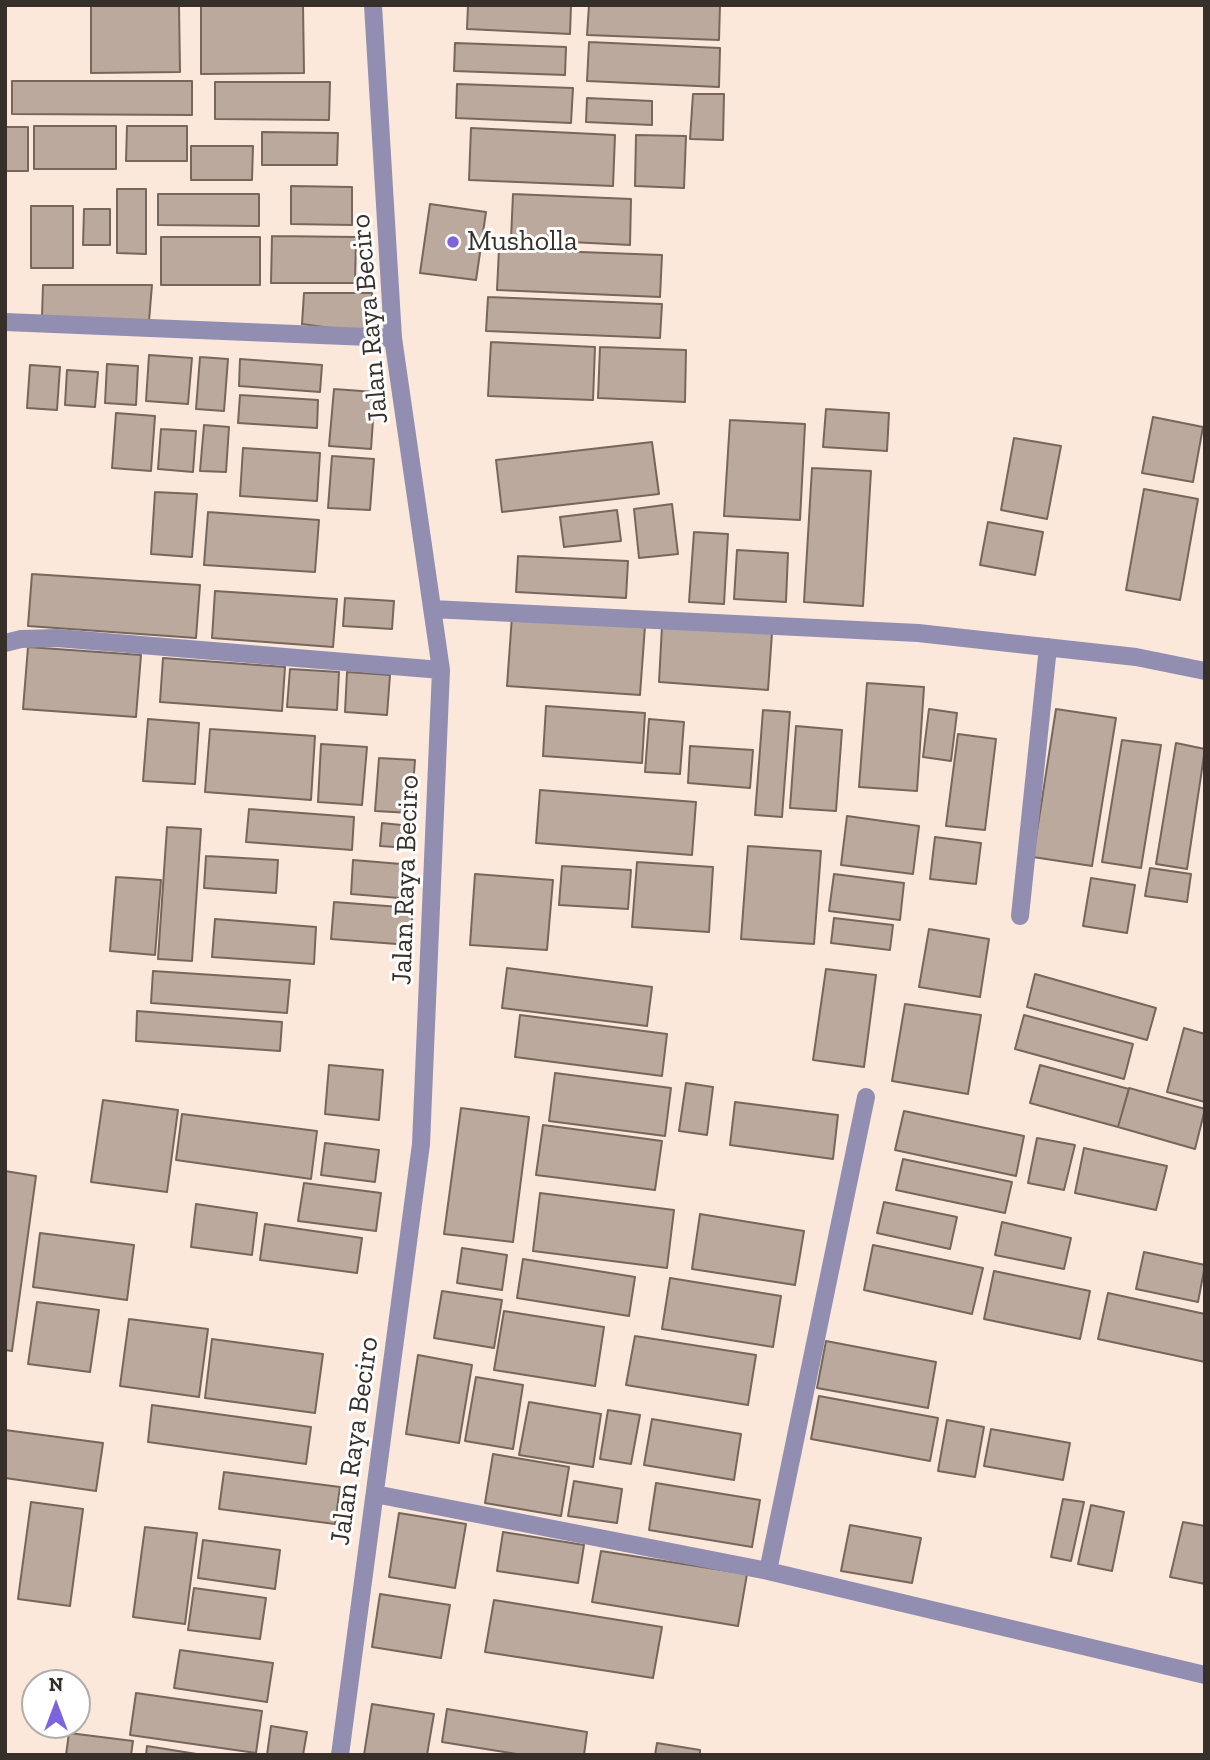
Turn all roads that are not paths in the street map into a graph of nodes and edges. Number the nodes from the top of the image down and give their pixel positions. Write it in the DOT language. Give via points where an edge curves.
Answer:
graph roads {
  1 [pos="373,5"];
  2 [pos="5,322"];
  3 [pos="393,338"];
  4 [pos="432,609"];
  5 [pos="5,643"];
  6 [pos="1048,647"];
  7 [pos="440,670"];
  8 [pos="1205,671"];
  9 [pos="1020,916"];
  10 [pos="866,1097"];
  11 [pos="375,1494"];
  12 [pos="768,1571"];
  13 [pos="1205,1675"];
  14 [pos="340,1755"];
  1 -- 3 [label="street, Jalan Raya Beciro"];
  2 -- 3 [label="street"];
  3 -- 4 [label="street, Jalan Raya Beciro"];
  4 -- 6 [label="street" via="918,633"];
  4 -- 7 [label="street, Jalan Raya Beciro"];
  5 -- 7 [label="street" via="57,638"];
  6 -- 8 [label="street"];
  6 -- 9 [label="street"];
  7 -- 11 [label="street, Jalan Raya Beciro" via="421,1144"];
  10 -- 12 [label="street"];
  11 -- 12 [label="street"];
  11 -- 14 [label="street, Jalan Raya Beciro"];
  12 -- 13 [label="street"];
}
